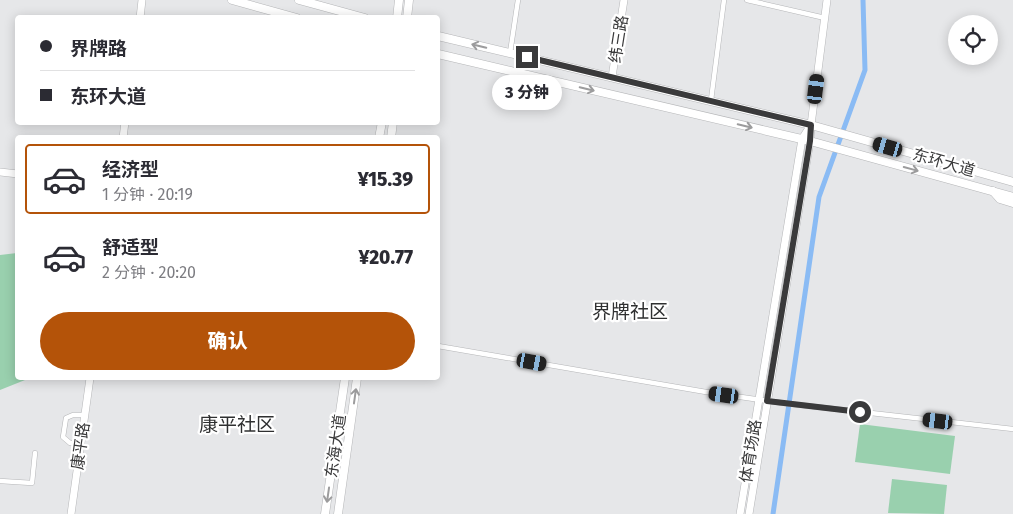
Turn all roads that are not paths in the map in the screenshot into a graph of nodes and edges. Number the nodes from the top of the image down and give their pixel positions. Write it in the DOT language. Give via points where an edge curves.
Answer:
graph roads {
  1 [pos="142,0"];
  2 [pos="232,0"];
  3 [pos="299,0"];
  4 [pos="399,0"];
  5 [pos="409,0"];
  6 [pos="518,0"];
  7 [pos="624,0"];
  8 [pos="724,0"];
  9 [pos="747,0"];
  10 [pos="827,0"];
  11 [pos="140,15"];
  12 [pos="286,15"];
  13 [pos="355,15"];
  14 [pos="397,15"];
  15 [pos="407,15"];
  16 [pos="824,18"];
  17 [pos="440,36"];
  18 [pos="510,53"];
  19 [pos="440,54"];
  20 [pos="612,77"];
  21 [pos="711,100"];
  22 [pos="811,125"];
  23 [pos="802,139"];
  24 [pos="810,141"];
  25 [pos="0,172"];
  26 [pos="15,174"];
  27 [pos="996,177"];
  28 [pos="1013,178"];
  29 [pos="1013,182"];
  30 [pos="993,191"];
  31 [pos="1013,197"];
  32 [pos="1013,203"];
  33 [pos="440,346"];
  34 [pos="90,380"];
  35 [pos="344,380"];
  36 [pos="358,380"];
  37 [pos="758,400"];
  38 [pos="767,401"];
  39 [pos="85,415"];
  40 [pos="1013,429"];
  41 [pos="81,444"];
  42 [pos="35,453"];
  43 [pos="0,480"];
  44 [pos="71,514"];
  45 [pos="325,514"];
  46 [pos="338,514"];
  47 [pos="740,514"];
  48 [pos="749,514"];
  1 -- 11 [label="main road"];
  2 -- 12 [label="main road"];
  3 -- 13 [label="main road"];
  4 -- 14 [label="main road"];
  5 -- 15 [label="main road"];
  6 -- 18 [label="street"];
  7 -- 20 [label="main road, 纬三路"];
  8 -- 21 [label="street"];
  9 -- 16 [label="street"];
  10 -- 16 [label="main road, 体育场路"];
  16 -- 22 [label="main road, 体育场路"];
  18 -- 17 [label="main road, 东环大道, one-way"];
  18 -- 20 [label="main road, 东环大道"];
  19 -- 23 [label="main road, 东环大道, one-way"];
  20 -- 21 [label="main road, 东环大道"];
  21 -- 22 [label="main road, 东环大道"];
  22 -- 23 [label="main road, 体育场路"];
  22 -- 24 [label="main road, 体育场路"];
  22 -- 27 [label="main road, 东环大道"];
  23 -- 24 [label="main road, 东环大道"];
  23 -- 37 [label="main road, 体育场路"];
  24 -- 30 [label="main road, 东环大道, one-way"];
  24 -- 38 [label="main road, 体育场路"];
  25 -- 26 [label="main road"];
  27 -- 28 [label="main road"];
  27 -- 29 [label="main road, 东环大道"];
  30 -- 31 [label="main road, 东环大道"];
  30 -- 32 [label="main road" via="1000,199"];
  33 -- 37 [label="street"];
  34 -- 39 [label="main road, 康平路"];
  35 -- 45 [label="main road, 东海大道, one-way"];
  46 -- 36 [label="main road, 东海大道, one-way"];
  37 -- 38 [label="street"];
  37 -- 47 [label="main road, 体育场路"];
  38 -- 40 [label="street"];
  38 -- 48 [label="main road, 体育场路"];
  39 -- 41 [label="main road, 康平路"];
  39 -- 41 [label="street" via="73,414 66,418 63,437 70,443"];
  41 -- 44 [label="main road, 康平路"];
  42 -- 43 [label="street" via="32,483"];
}
